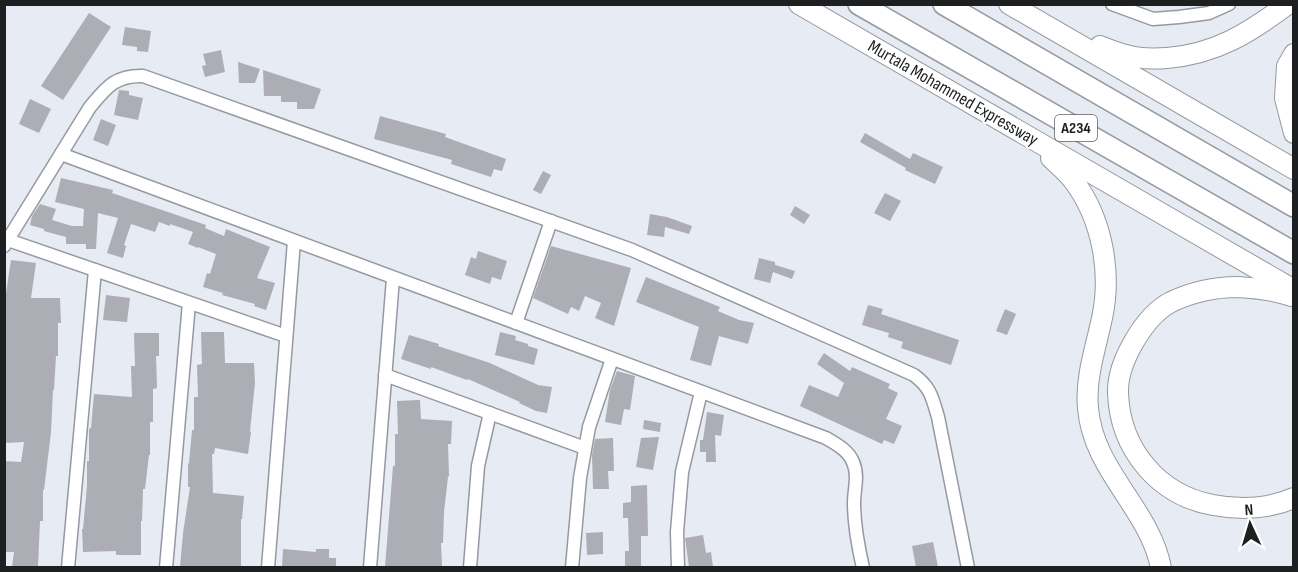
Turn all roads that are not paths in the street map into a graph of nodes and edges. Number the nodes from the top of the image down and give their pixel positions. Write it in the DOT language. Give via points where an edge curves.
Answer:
graph roads {
  1 [pos="799,4"];
  2 [pos="859,4"];
  3 [pos="944,4"];
  4 [pos="1009,4"];
  5 [pos="1112,4"];
  6 [pos="1229,4"];
  7 [pos="1288,4"];
  8 [pos="1034,19"];
  9 [pos="1293,54"];
  10 [pos="1008,125"];
  11 [pos="1293,133"];
  12 [pos="61,154"];
  13 [pos="1293,169"];
  14 [pos="1293,206"];
  15 [pos="551,221"];
  16 [pos="294,241"];
  17 [pos="6,243"];
  18 [pos="1293,253"];
  19 [pos="95,270"];
  20 [pos="393,278"];
  21 [pos="1293,290"];
  22 [pos="1293,297"];
  23 [pos="189,303"];
  24 [pos="516,323"];
  25 [pos="286,336"];
  26 [pos="612,359"];
  27 [pos="385,375"];
  28 [pos="701,392"];
  29 [pos="490,413"];
  30 [pos="585,448"];
  31 [pos="1293,498"];
  32 [pos="68,567"];
  33 [pos="166,567"];
  34 [pos="268,567"];
  35 [pos="370,567"];
  36 [pos="470,567"];
  37 [pos="572,567"];
  38 [pos="678,567"];
  39 [pos="862,567"];
  40 [pos="968,567"];
  41 [pos="1161,567"];
  1 -- 10 [label="highway, Murtala Mohammed Expressway"];
  2 -- 18 [label="highway, Murtala Mohammed Expressway / A234"];
  3 -- 14 [label="highway, A234"];
  4 -- 8 [label="highway"];
  5 -- 6 [label="street" via="1153,19 1209,13"];
  7 -- 8 [label="highway" via="1258,27 1221,46 1150,59 1126,56"];
  8 -- 13 [label="highway"];
  9 -- 11 [label="highway" via="1287,66 1285,98"];
  10 -- 21 [label="highway, Murtala Mohammed Expressway"];
  10 -- 41 [label="highway" via="1046,153 1072,180 1098,227 1106,283 1089,376 1088,407 1093,436 1105,464 1149,532"];
  12 -- 15 [label="street" via="107,87 132,75 143,76"];
  12 -- 16 [label="street"];
  12 -- 17 [label="street"];
  15 -- 24 [label="street"];
  15 -- 40 [label="street" via="632,250 925,383 938,417"];
  16 -- 20 [label="street"];
  16 -- 25 [label="street"];
  17 -- 19 [label="street"];
  19 -- 23 [label="street"];
  19 -- 32 [label="street"];
  20 -- 24 [label="street"];
  20 -- 27 [label="street"];
  22 -- 31 [label="highway" via="1253,288 1222,287 1170,303 1134,340 1123,364 1118,391 1122,419 1133,448 1148,471 1171,490 1197,502 1229,508 1258,507"];
  23 -- 25 [label="street"];
  23 -- 33 [label="street"];
  24 -- 26 [label="street"];
  25 -- 34 [label="street"];
  26 -- 28 [label="street"];
  26 -- 30 [label="street"];
  27 -- 29 [label="street"];
  27 -- 35 [label="street"];
  28 -- 38 [label="street" via="682,472"];
  28 -- 39 [label="street" via="843,448 853,461 855,535"];
  29 -- 30 [label="street"];
  29 -- 36 [label="street" via="478,466"];
  30 -- 37 [label="street"];
}
